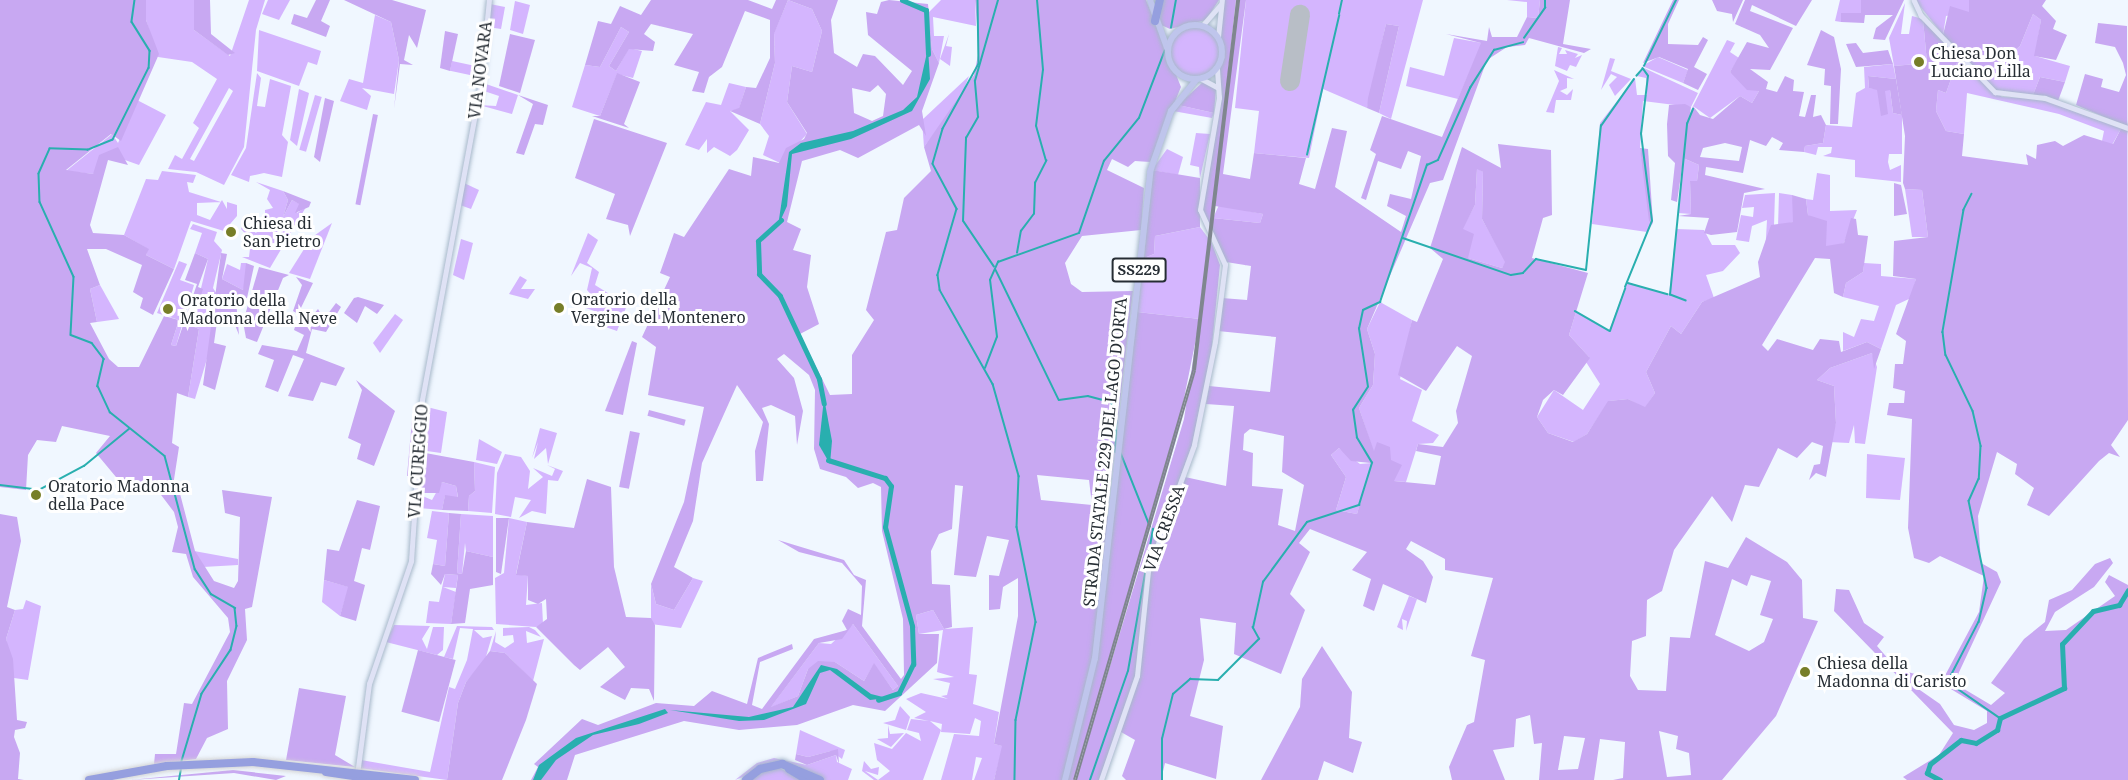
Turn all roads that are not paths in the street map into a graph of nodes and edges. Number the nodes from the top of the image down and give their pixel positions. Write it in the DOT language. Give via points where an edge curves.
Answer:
graph roads {
  1 [pos="489,0"];
  2 [pos="1150,0"];
  3 [pos="1160,0"];
  4 [pos="1222,0"];
  5 [pos="1914,0"];
  6 [pos="1156,22"];
  7 [pos="1202,26"];
  8 [pos="1178,30"];
  9 [pos="1218,37"];
  10 [pos="1168,49"];
  11 [pos="1217,69"];
  12 [pos="1176,72"];
  13 [pos="1199,79"];
  14 [pos="1180,94"];
  15 [pos="1219,94"];
  16 [pos="2128,128"];
  17 [pos="470,139"];
  18 [pos="750,777"];
  19 [pos="89,780"];
  20 [pos="112,780"];
  21 [pos="356,780"];
  22 [pos="380,780"];
  23 [pos="415,780"];
  24 [pos="807,780"];
  25 [pos="820,780"];
  26 [pos="1065,780"];
  27 [pos="1101,780"];
  1 -- 17 [label="main road, VIA NOVARA"];
  2 -- 6 [label="main road"];
  3 -- 6 [label="highway"];
  4 -- 7 [label="main road"];
  4 -- 9 [label="main road"];
  5 -- 16 [label="main road" via="1921,15 1995,92 2045,98"];
  6 -- 8 [label="main road"];
  6 -- 10 [label="main road"];
  7 -- 8 [label="main road"];
  7 -- 9 [label="main road"];
  8 -- 10 [label="main road"];
  9 -- 11 [label="main road" via="1222,53"];
  10 -- 12 [label="main road"];
  11 -- 13 [label="main road, SS229"];
  11 -- 15 [label="main road"];
  12 -- 13 [label="main road"];
  12 -- 14 [label="main road"];
  13 -- 14 [label="main road, STRADA STATALE 229 DEL LAGO D'ORTA / SS229"];
  13 -- 15 [label="main road" via="1213,82"];
  14 -- 26 [label="main road, STRADA STATALE 229 DEL LAGO D'ORTA / SS229" via="1150,172 1095,658"];
  15 -- 27 [label="main road, VIA CRESSA" via="1201,193 1200,221 1219,251 1223,274 1203,408 1148,571 1137,676"];
  17 -- 21 [label="main road, VIA CUREGGIO" via="422,400 411,561 369,684"];
  18 -- 24 [label="highway" via="784,768"];
  18 -- 25 [label="highway" via="788,765"];
  19 -- 23 [label="highway, bridge" via="167,766 253,762"];
  20 -- 22 [label="highway, bridge" via="226,767"];
}
